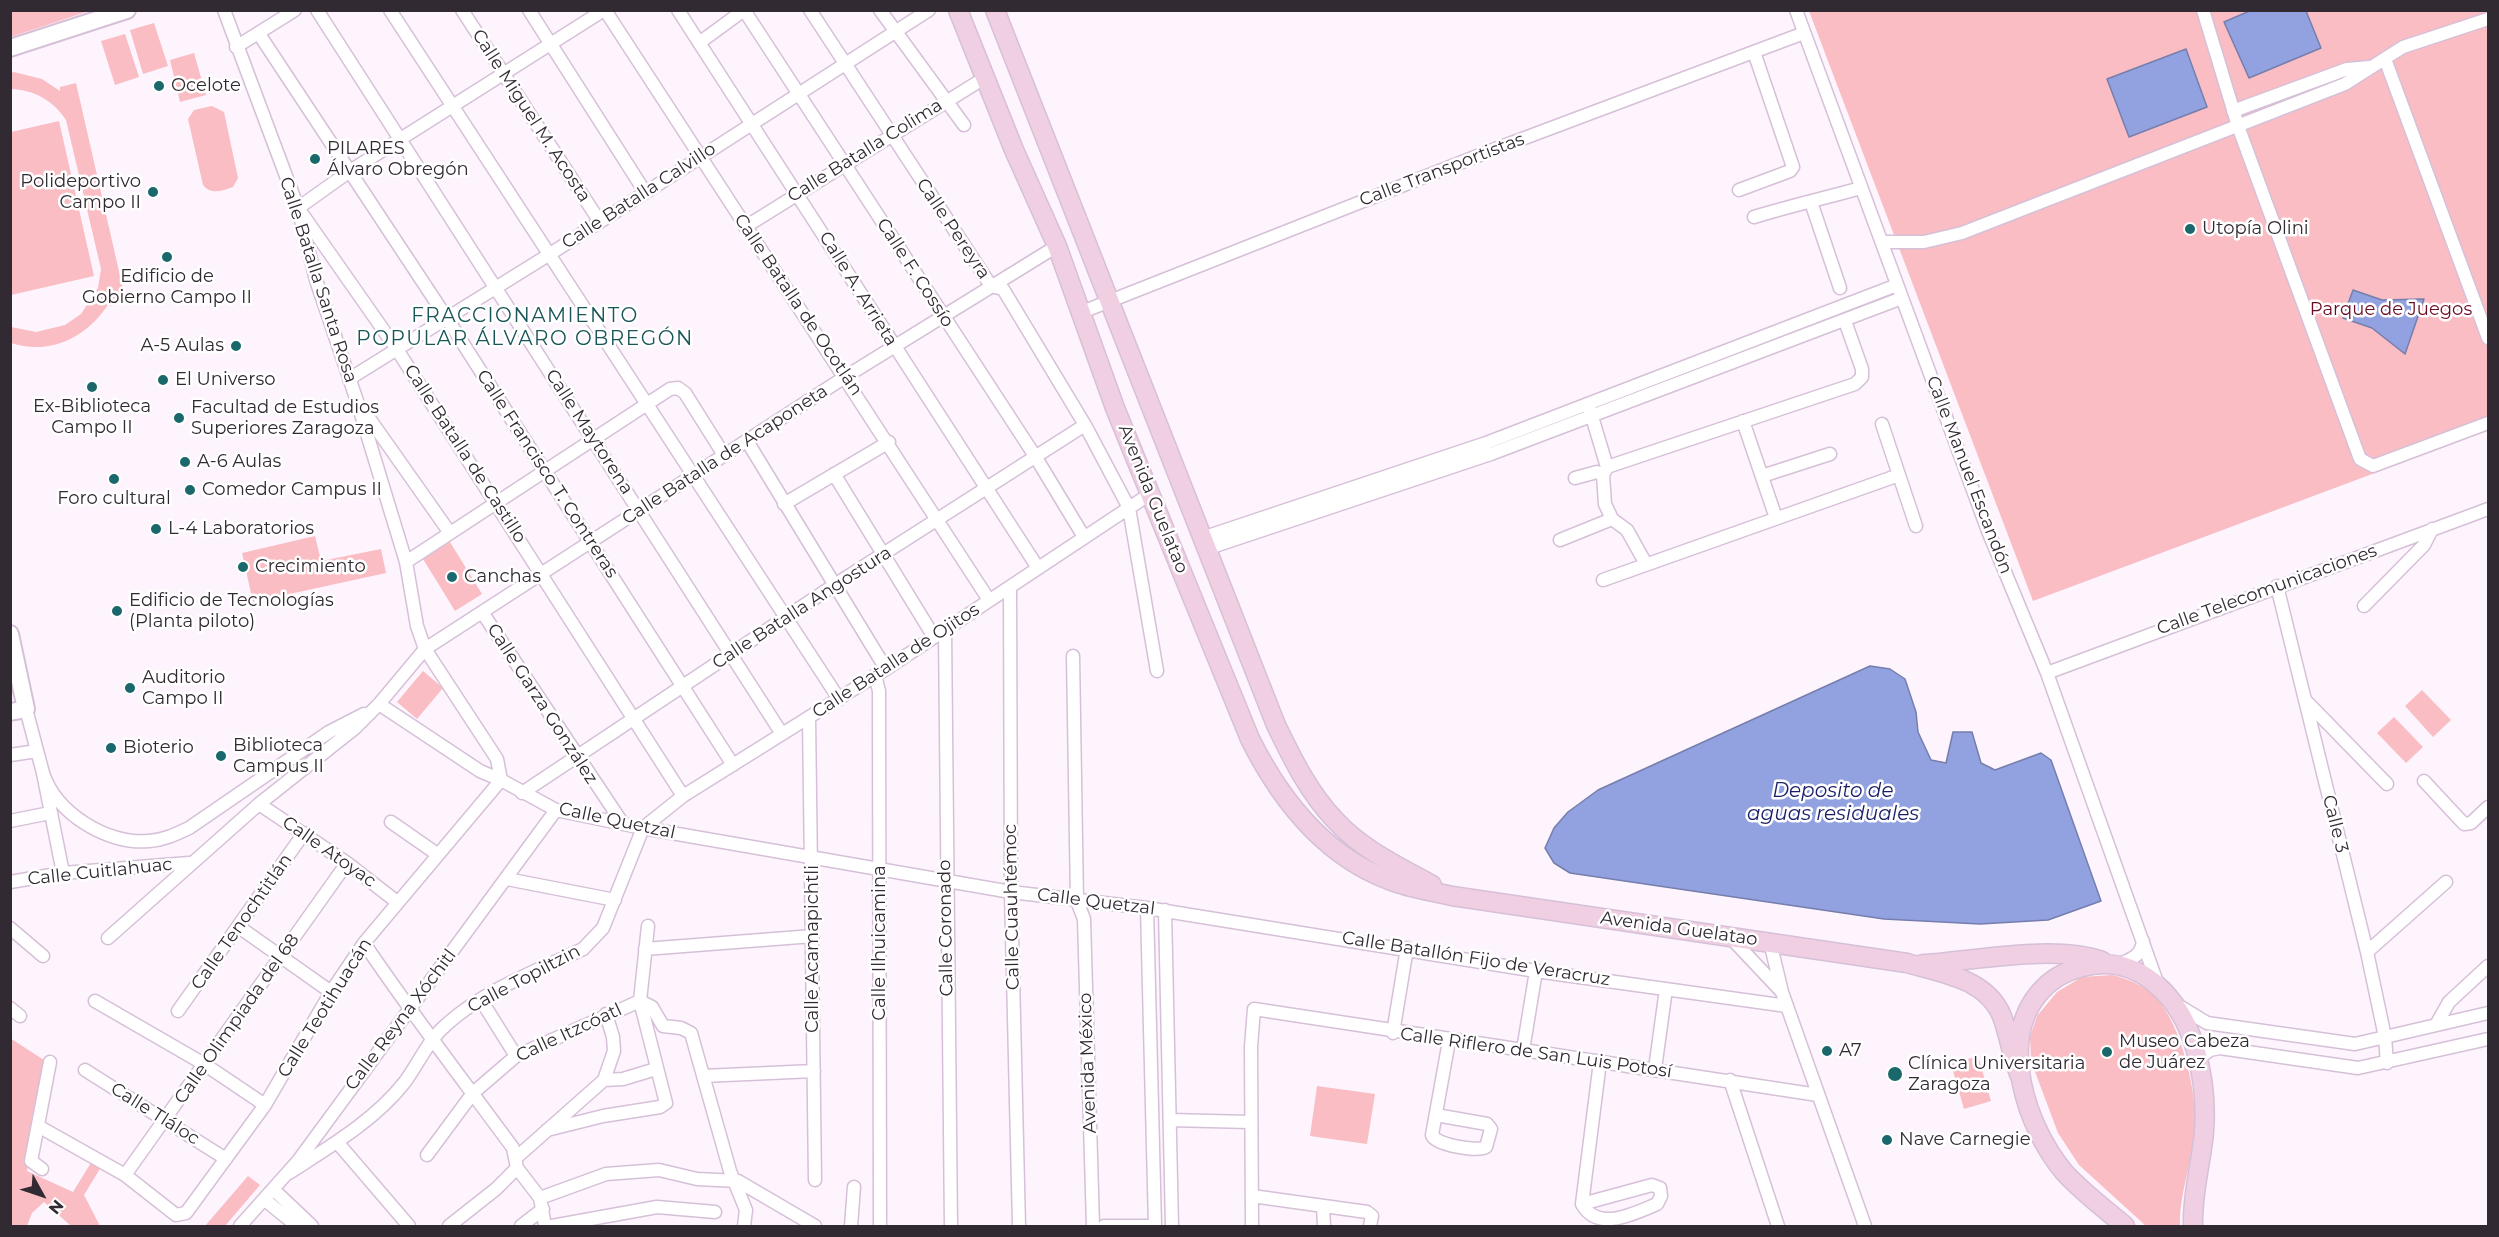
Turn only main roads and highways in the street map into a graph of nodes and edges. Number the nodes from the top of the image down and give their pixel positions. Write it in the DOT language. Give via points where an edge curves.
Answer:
graph roads {
  1 [pos="958,10"];
  2 [pos="995,10"];
  3 [pos="1452,896"];
  4 [pos="1907,963"];
  5 [pos="2114,964"];
  6 [pos="2021,1079"];
  7 [pos="2125,1227"];
  8 [pos="2193,1227"];
  1 -- 3 [label="main road, Avenida Guelatao" via="1056,246 1150,494 1268,776 1289,806 1320,837 1354,862 1389,881"];
  2 -- 3 [label="main road, Avenida Guelatao" via="1276,725 1311,788 1335,820 1361,843"];
  3 -- 4 [label="main road, Avenida Guelatao"];
  4 -- 5 [label="main road, Avenida Guelatao" via="2058,954 2081,955"];
  4 -- 6 [label="main road, Avenida Guelatao" via="1961,979 1986,992 2002,1014"];
  5 -- 6 [label="main road" via="2066,972 2033,1000 2020,1032"];
  5 -- 8 [label="main road, Avenida Guelatao" via="2141,973 2172,999 2186,1022 2198,1059 2205,1120"];
  6 -- 7 [label="main road" via="2032,1120 2060,1166"];
}
